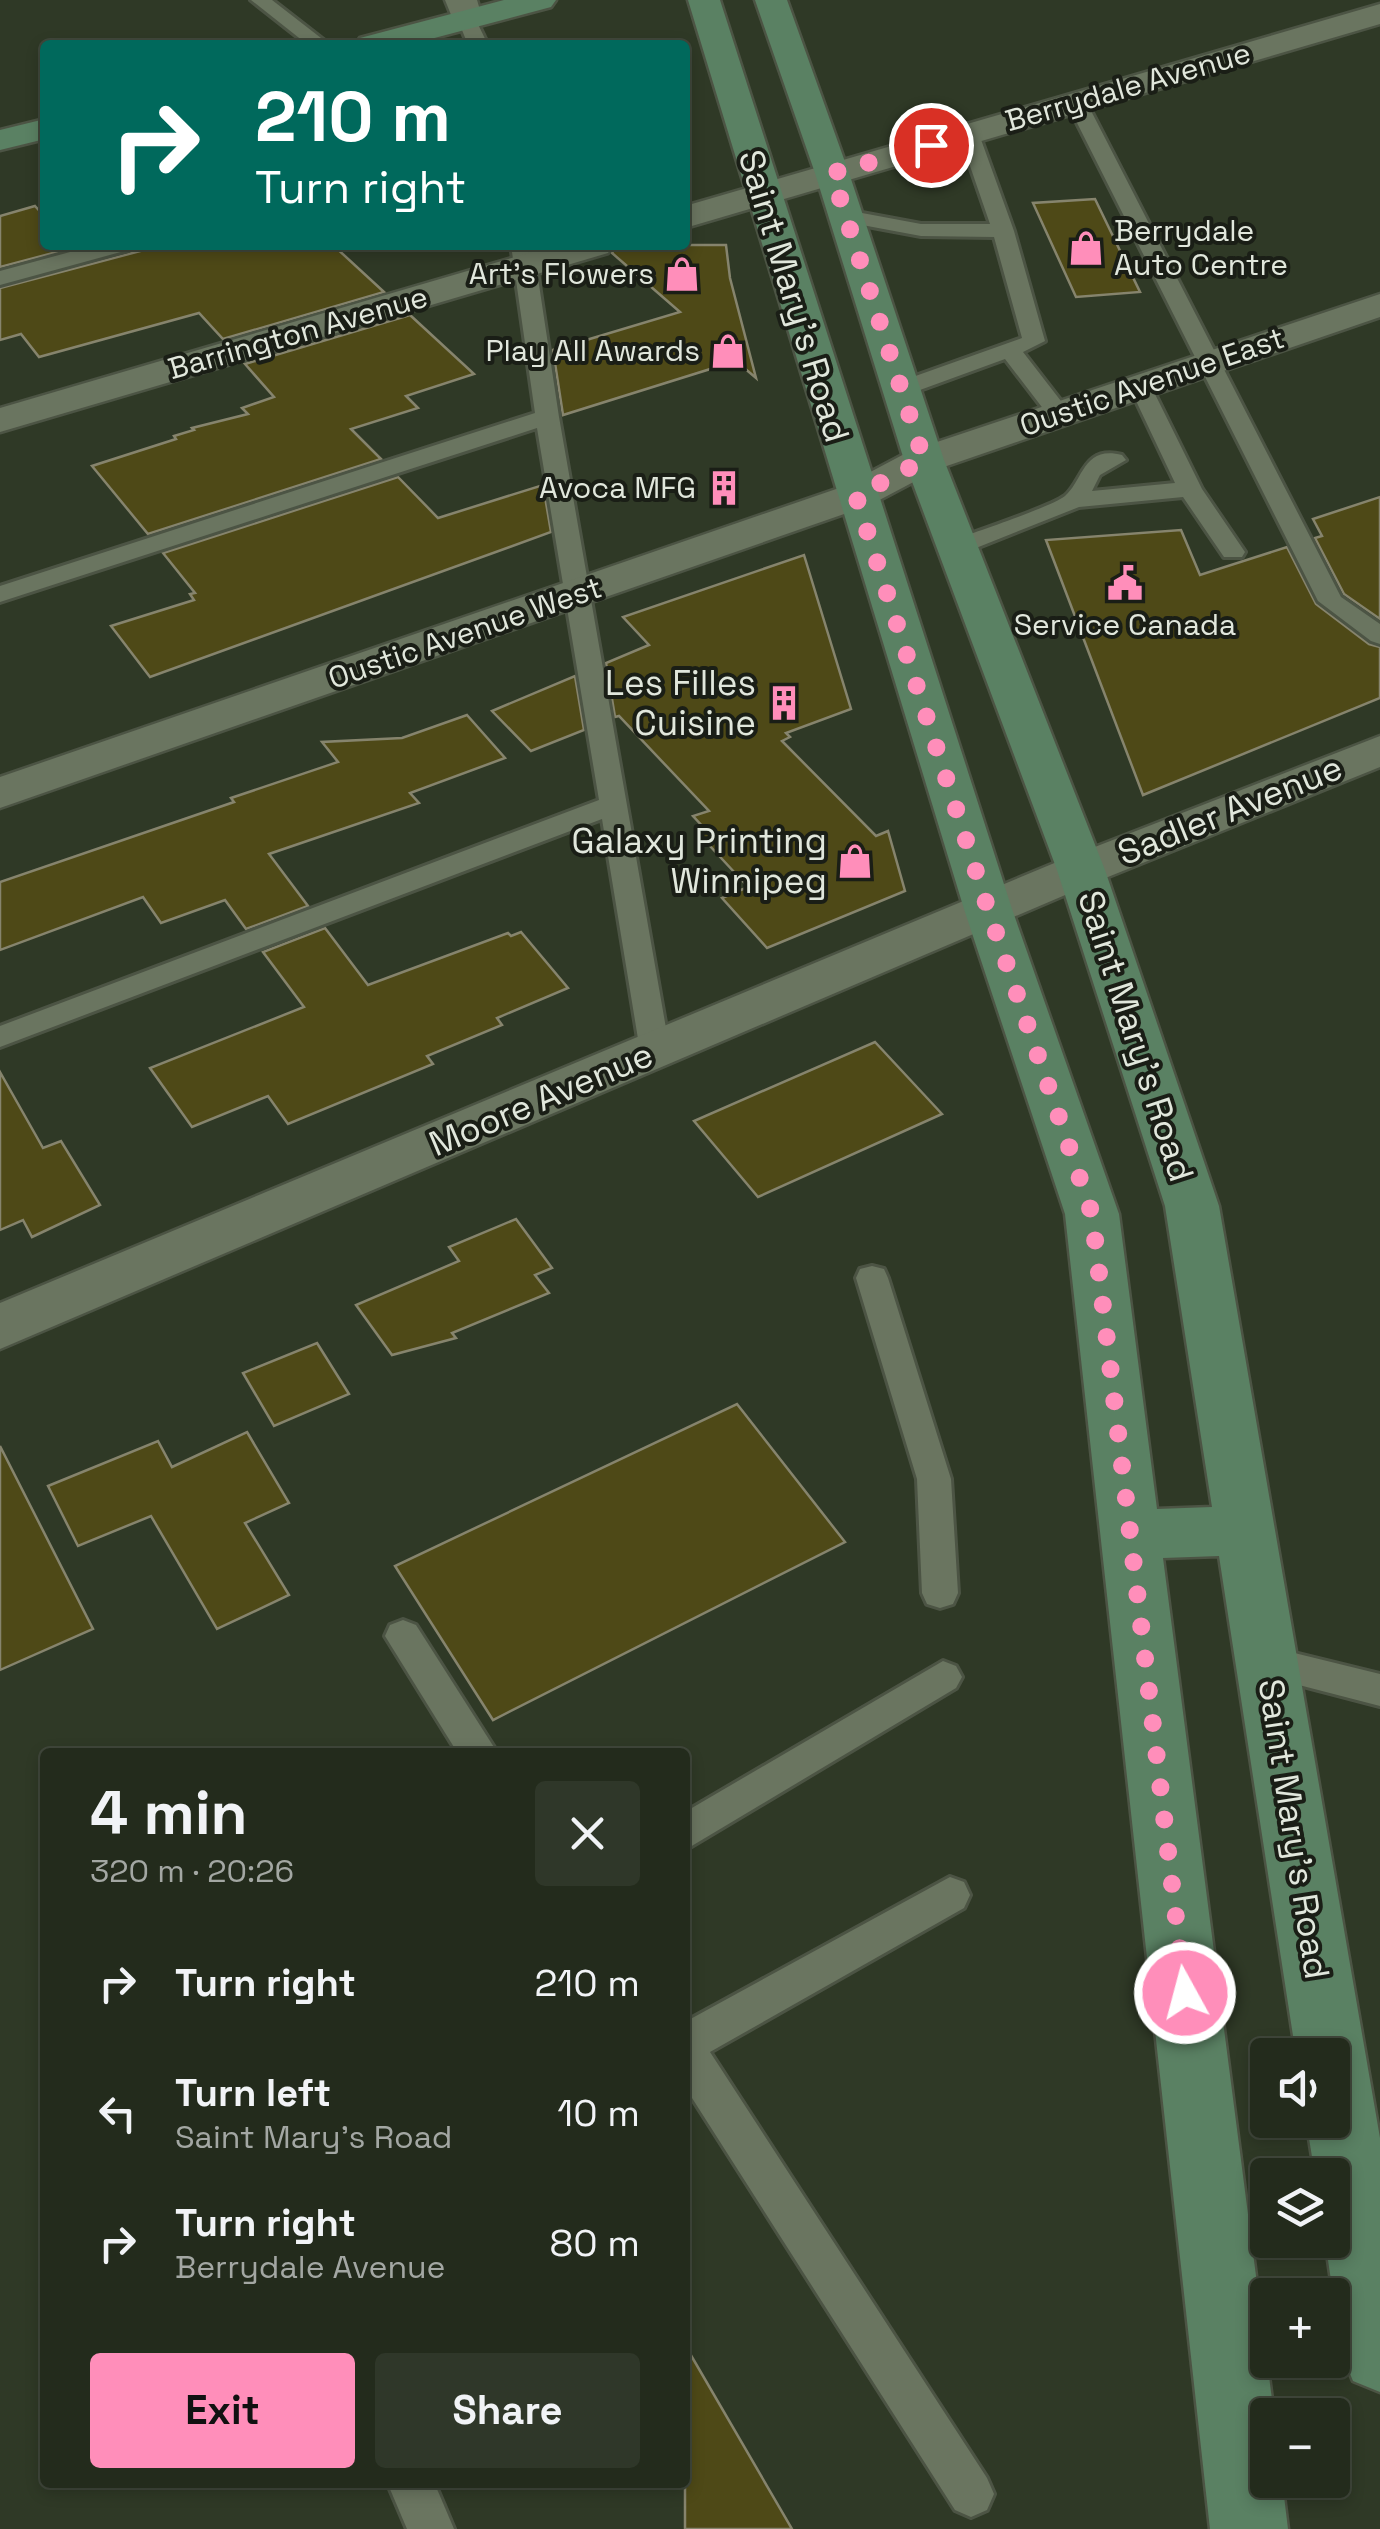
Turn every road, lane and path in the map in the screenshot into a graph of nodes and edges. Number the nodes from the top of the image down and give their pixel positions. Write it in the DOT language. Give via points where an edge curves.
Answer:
graph roads {
  1 [pos="260,0"];
  2 [pos="540,0"];
  3 [pos="704,0"];
  4 [pos="771,0"];
  5 [pos="1380,14"];
  6 [pos="469,22"];
  7 [pos="313,40"];
  8 [pos="392,40"];
  9 [pos="1077,102"];
  10 [pos="40,130"];
  11 [pos="969,134"];
  12 [pos="0,140"];
  13 [pos="762,194"];
  14 [pos="839,195"];
  15 [pos="690,216"];
  16 [pos="1002,231"];
  17 [pos="102,250"];
  18 [pos="563,250"];
  19 [pos="524,256"];
  20 [pos="0,278"];
  21 [pos="1380,305"];
  22 [pos="1010,350"];
  23 [pos="1211,361"];
  24 [pos="1140,386"];
  25 [pos="901,389"];
  26 [pos="1060,414"];
  27 [pos="546,416"];
  28 [pos="0,420"];
  29 [pos="1168,442"];
  30 [pos="1142,450"];
  31 [pos="924,460"];
  32 [pos="1114,460"];
  33 [pos="1190,489"];
  34 [pos="856,496"];
  35 [pos="1074,500"];
  36 [pos="957,547"];
  37 [pos="1233,552"];
  38 [pos="0,594"];
  39 [pos="578,594"];
  40 [pos="1380,636"];
  41 [pos="1380,750"];
  42 [pos="0,793"];
  43 [pos="614,804"];
  44 [pos="1081,870"];
  45 [pos="988,909"];
  46 [pos="0,1038"];
  47 [pos="655,1051"];
  48 [pos="872,1278"];
  49 [pos="0,1327"];
  50 [pos="1245,1531"];
  51 [pos="1130,1534"];
  52 [pos="940,1593"];
  53 [pos="404,1636"];
  54 [pos="1266,1662"];
  55 [pos="943,1677"];
  56 [pos="1380,1690"];
  57 [pos="475,1748"];
  58 [pos="690,1830"];
  59 [pos="950,1895"];
  60 [pos="1328,2038"];
  61 [pos="690,2044"];
  62 [pos="690,2055"];
  63 [pos="1350,2116"];
  64 [pos="1364,2158"];
  65 [pos="1380,2354"];
  66 [pos="413,2488"];
  67 [pos="971,2494"];
  68 [pos="431,2529"];
  69 [pos="1249,2529"];
  1 -- 7 [label="lane"];
  2 -- 6 [label="main road"];
  3 -- 13 [label="main road, Saint Mary’s Road"];
  4 -- 14 [label="main road, Saint Mary’s Road"];
  5 -- 9 [label="street, Berrydale Avenue"];
  6 -- 8 [label="main road"];
  9 -- 11 [label="street, Berrydale Avenue"];
  9 -- 23 [label="lane"];
  10 -- 12 [label="main road"];
  11 -- 14 [label="street, Berrydale Avenue"];
  11 -- 16 [label="lane"];
  13 -- 14 [label="street, Berrydale Avenue"];
  13 -- 15 [label="street"];
  13 -- 34 [label="main road, Saint Mary’s Road"];
  14 -- 16 [label="lane" via="922,230"];
  14 -- 25 [label="main road, Saint Mary’s Road"];
  16 -- 22 [label="lane" via="1034,341"];
  17 -- 20 [label="lane"];
  18 -- 19 [label="street, Barrington Avenue"];
  19 -- 27 [label="lane"];
  19 -- 28 [label="street, Barrington Avenue"];
  21 -- 23 [label="street, Oustic Avenue East"];
  22 -- 25 [label="lane"];
  22 -- 26 [label="lane"];
  23 -- 24 [label="street, Oustic Avenue East"];
  23 -- 40 [label="lane" via="1331,600"];
  24 -- 26 [label="street, Oustic Avenue East"];
  24 -- 29 [label="lane"];
  25 -- 31 [label="main road, Saint Mary’s Road"];
  26 -- 31 [label="street, Oustic Avenue East"];
  27 -- 38 [label="lane"];
  27 -- 39 [label="lane"];
  29 -- 30 [label="lane"];
  29 -- 33 [label="lane"];
  31 -- 34 [label="street, Oustic Avenue West"];
  31 -- 36 [label="main road, Saint Mary’s Road"];
  32 -- 35 [label="lane" via="1091,470"];
  33 -- 35 [label="lane"];
  33 -- 37 [label="lane"];
  34 -- 39 [label="street, Oustic Avenue West"];
  34 -- 45 [label="main road, Saint Mary’s Road"];
  35 -- 36 [label="lane"];
  36 -- 44 [label="main road, Saint Mary’s Road"];
  39 -- 42 [label="street, Oustic Avenue West"];
  39 -- 43 [label="lane"];
  41 -- 44 [label="street, Sadler Avenue"];
  43 -- 46 [label="lane"];
  43 -- 47 [label="lane"];
  44 -- 45 [label="street, Moore Avenue"];
  44 -- 50 [label="main road, Saint Mary’s Road" via="1192,1206"];
  45 -- 47 [label="street, Moore Avenue"];
  45 -- 51 [label="main road, Saint Mary’s Road" via="1092,1214"];
  47 -- 49 [label="street, Moore Avenue"];
  48 -- 52 [label="lane" via="934,1479"];
  50 -- 51 [label="main road"];
  50 -- 54 [label="main road, Saint Mary’s Road"];
  51 -- 69 [label="main road, Saint Mary’s Road"];
  53 -- 57 [label="lane"];
  54 -- 56 [label="lane"];
  54 -- 60 [label="main road, Saint Mary’s Road"];
  55 -- 58 [label="lane"];
  59 -- 61 [label="lane"];
  62 -- 67 [label="lane"];
  63 -- 64 [label="main road"];
  64 -- 65 [label="main road"];
  66 -- 68 [label="lane"];
}
